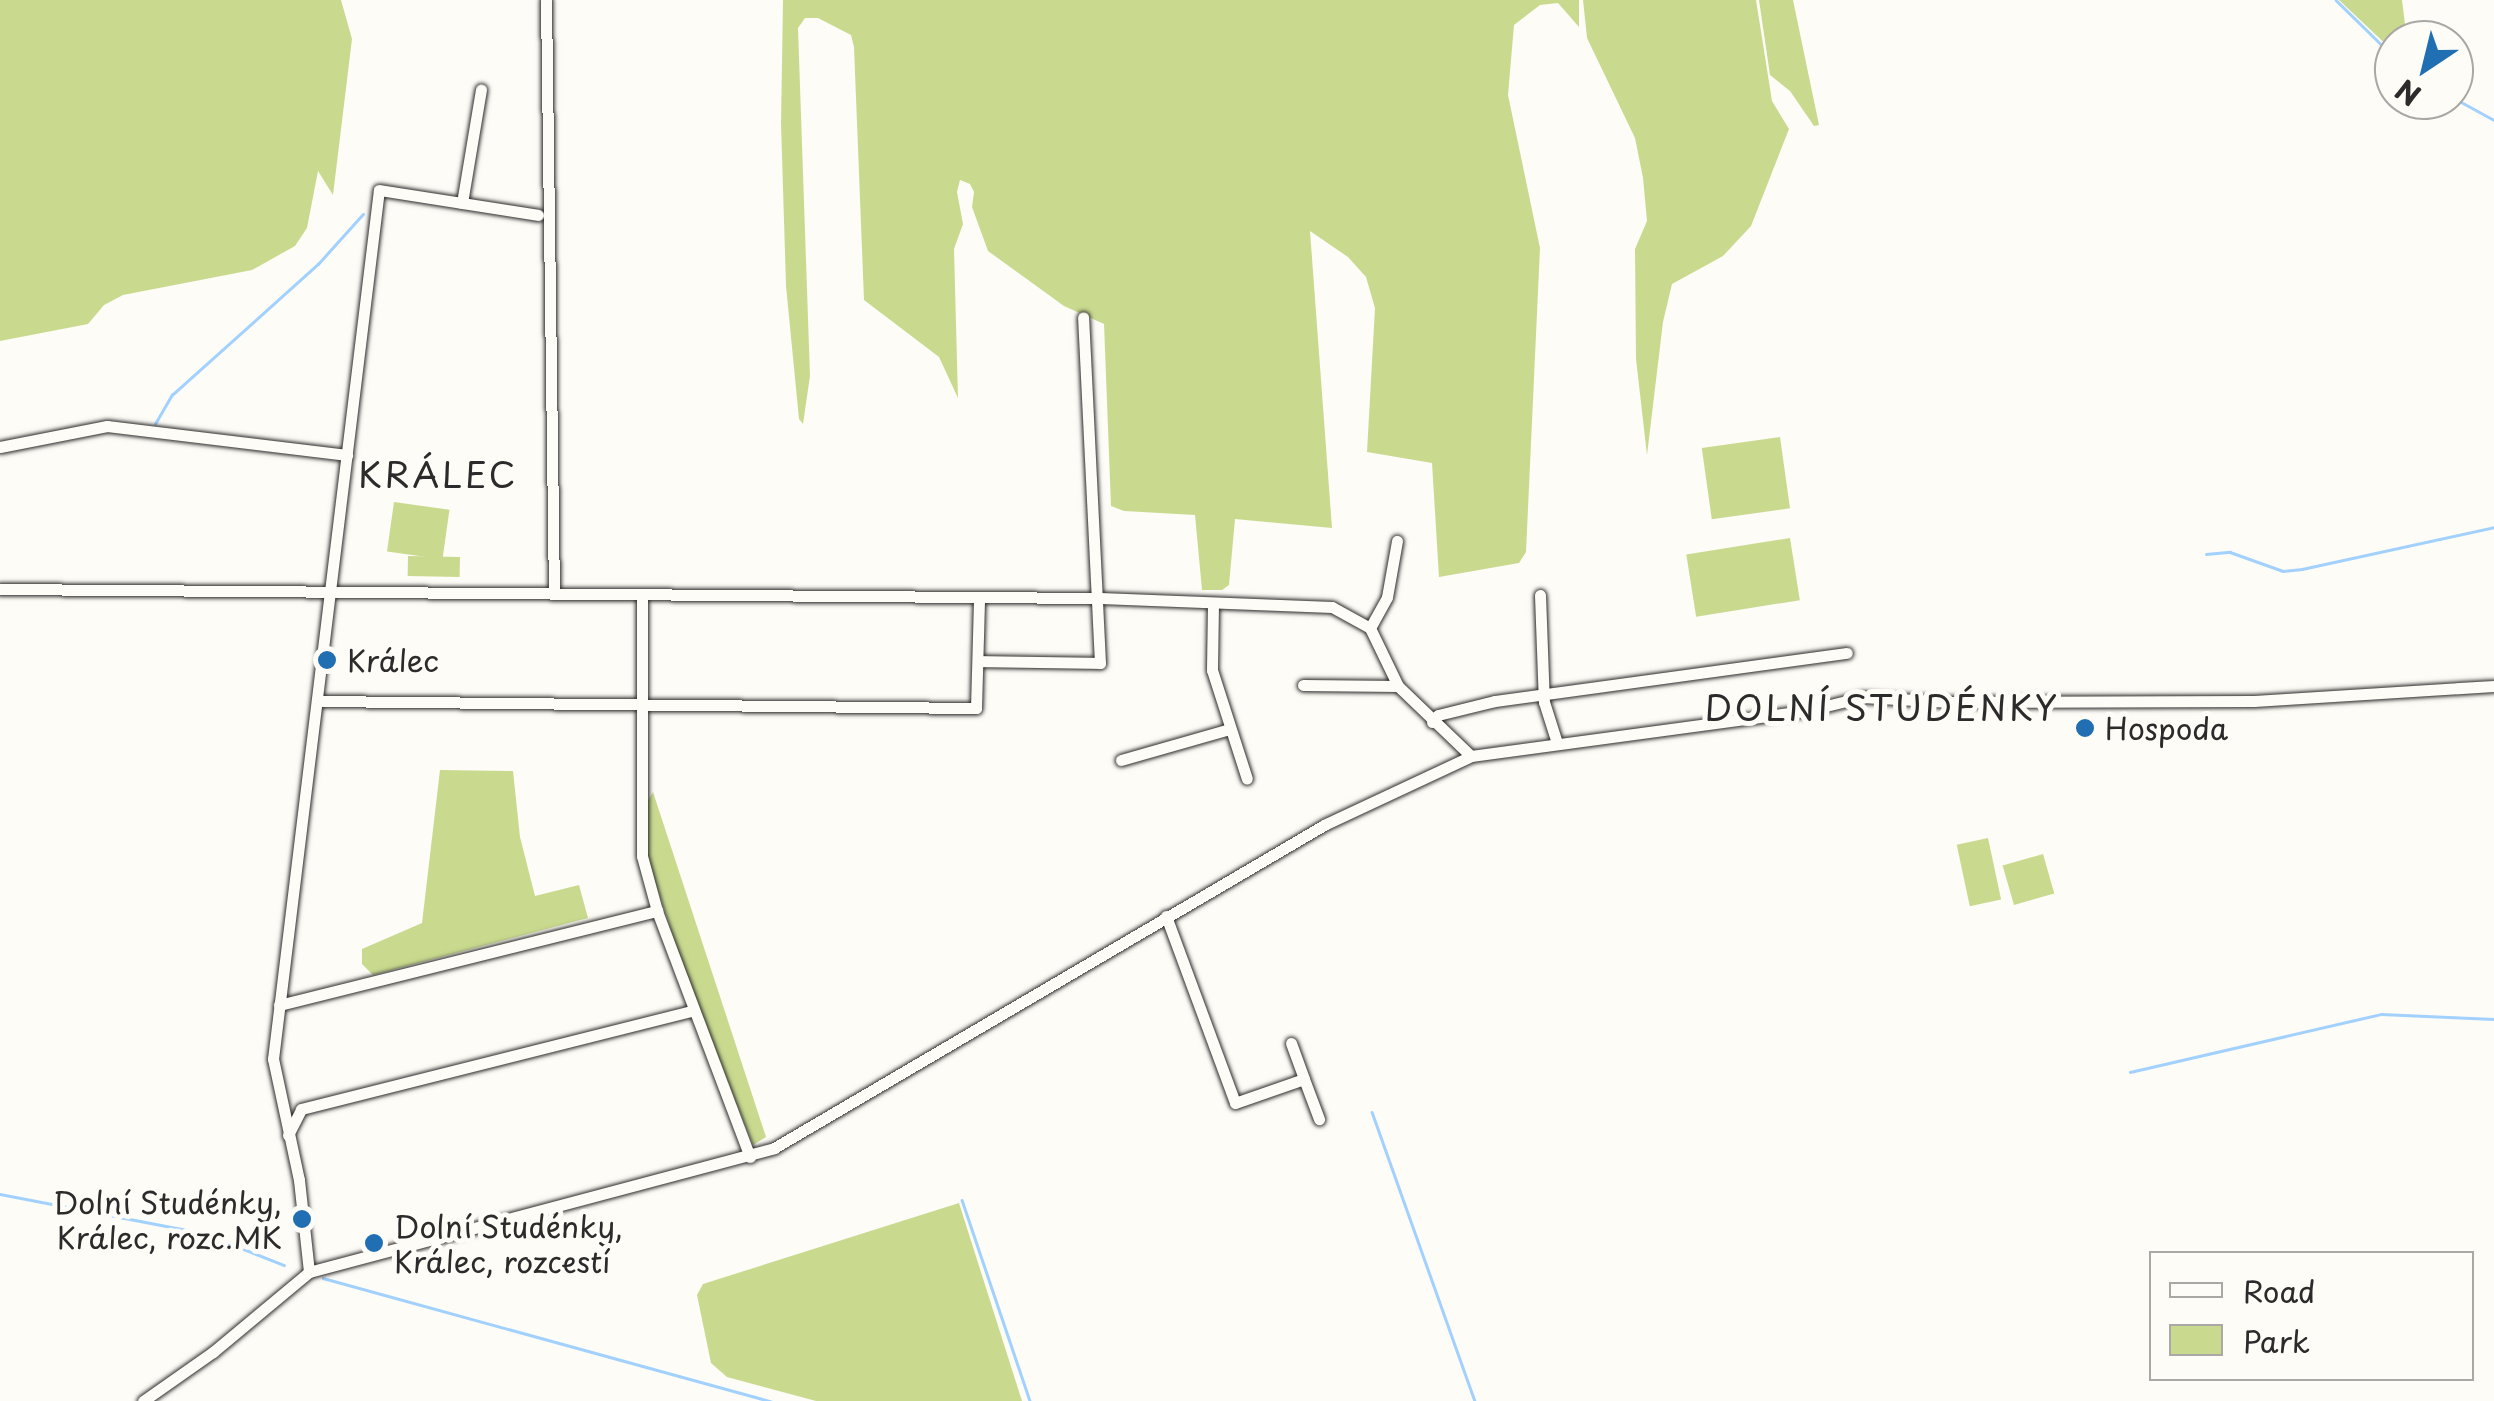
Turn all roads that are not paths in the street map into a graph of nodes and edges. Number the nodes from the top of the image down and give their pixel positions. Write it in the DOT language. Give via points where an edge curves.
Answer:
graph roads {
  1 [pos="546,0"];
  2 [pos="481,90"];
  3 [pos="462,204"];
  4 [pos="538,215"];
  5 [pos="1083,317"];
  6 [pos="0,446"];
  7 [pos="347,455"];
  8 [pos="1397,540"];
  9 [pos="0,589"];
  10 [pos="328,594"];
  11 [pos="554,594"];
  12 [pos="1540,595"];
  13 [pos="642,597"];
  14 [pos="1100,598"];
  15 [pos="979,600"];
  16 [pos="1214,604"];
  17 [pos="1370,628"];
  18 [pos="1847,653"];
  19 [pos="978,661"];
  20 [pos="1303,685"];
  21 [pos="1398,686"];
  22 [pos="2494,686"];
  23 [pos="1543,694"];
  24 [pos="318,701"];
  25 [pos="642,705"];
  26 [pos="1432,722"];
  27 [pos="1230,729"];
  28 [pos="1557,743"];
  29 [pos="1471,756"];
  30 [pos="1121,760"];
  31 [pos="1247,779"];
  32 [pos="658,912"];
  33 [pos="1166,916"];
  34 [pos="279,1005"];
  35 [pos="694,1010"];
  36 [pos="1291,1042"];
  37 [pos="1304,1079"];
  38 [pos="1319,1120"];
  39 [pos="288,1134"];
  40 [pos="750,1157"];
  41 [pos="309,1272"];
  42 [pos="143,1401"];
  1 -- 11 [label="street"];
  2 -- 3 [label="street"];
  3 -- 4 [label="street"];
  3 -- 7 [label="street" via="379,190"];
  5 -- 14 [label="street"];
  6 -- 7 [label="street" via="108,426"];
  7 -- 10 [label="street"];
  8 -- 17 [label="street" via="1388,597"];
  9 -- 10 [label="street"];
  10 -- 11 [label="street"];
  10 -- 24 [label="street"];
  11 -- 13 [label="street"];
  12 -- 23 [label="street"];
  13 -- 15 [label="street"];
  13 -- 25 [label="street"];
  14 -- 15 [label="street"];
  14 -- 16 [label="street"];
  14 -- 19 [label="street" via="1100,662"];
  15 -- 19 [label="street"];
  16 -- 17 [label="street" via="1332,607"];
  16 -- 27 [label="street" via="1212,670"];
  17 -- 21 [label="street"];
  18 -- 23 [label="street"];
  19 -- 25 [label="street" via="976,708"];
  20 -- 21 [label="street"];
  21 -- 26 [label="street"];
  22 -- 28 [label="street" via="2254,701 1862,697 1806,711"];
  23 -- 26 [label="street" via="1495,700"];
  23 -- 28 [label="street"];
  24 -- 25 [label="street"];
  24 -- 34 [label="street"];
  25 -- 32 [label="street" via="642,856"];
  26 -- 29 [label="street"];
  27 -- 30 [label="street"];
  27 -- 31 [label="street"];
  28 -- 29 [label="street"];
  29 -- 33 [label="street" via="1324,825"];
  32 -- 34 [label="street"];
  32 -- 35 [label="street"];
  33 -- 37 [label="street" via="1235,1103"];
  33 -- 40 [label="street"];
  34 -- 39 [label="street" via="273,1059"];
  35 -- 39 [label="street" via="301,1109"];
  35 -- 40 [label="street"];
  36 -- 37 [label="street"];
  37 -- 38 [label="street"];
  39 -- 41 [label="street"];
  40 -- 41 [label="street"];
  41 -- 42 [label="street"];
}
